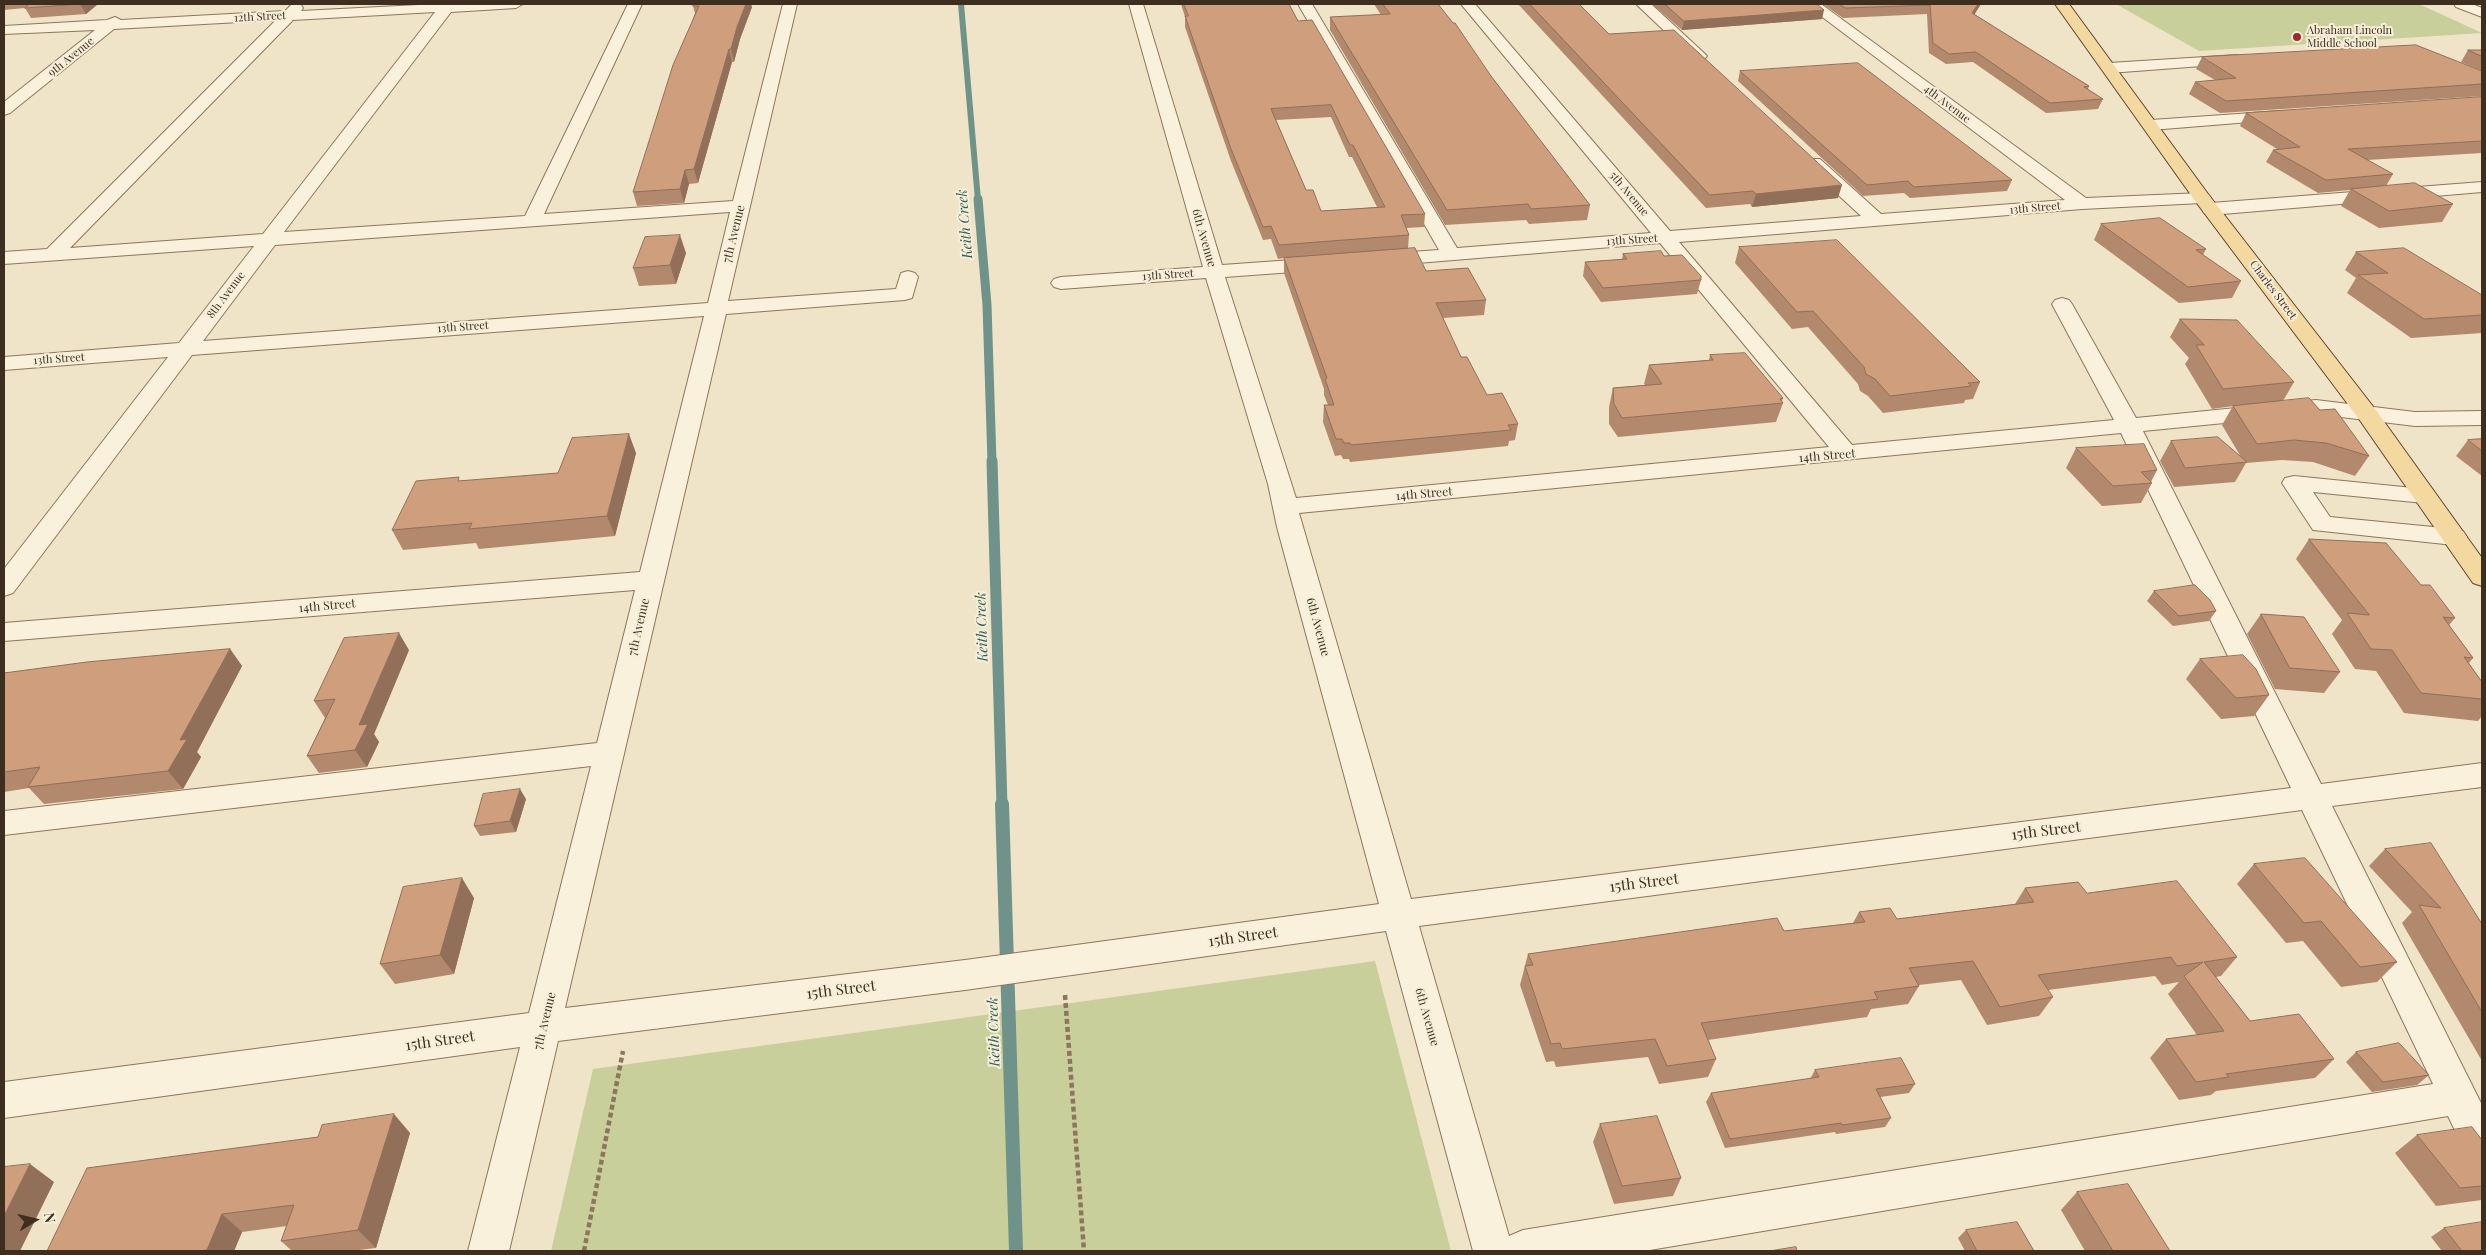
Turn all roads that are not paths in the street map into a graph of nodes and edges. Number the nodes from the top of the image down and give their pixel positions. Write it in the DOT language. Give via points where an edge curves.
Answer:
graph roads {
  1 [pos="516,4"];
  2 [pos="634,4"];
  3 [pos="790,4"];
  4 [pos="1136,4"];
  5 [pos="1305,4"];
  6 [pos="1468,4"];
  7 [pos="1643,4"];
  8 [pos="1812,4"];
  9 [pos="2062,4"];
  10 [pos="2461,4"];
  11 [pos="448,6"];
  12 [pos="132,9"];
  13 [pos="294,10"];
  14 [pos="2482,13"];
  15 [pos="111,24"];
  16 [pos="4,30"];
  17 [pos="2254,58"];
  18 [pos="1708,65"];
  19 [pos="2109,68"];
  20 [pos="4,110"];
  21 [pos="2294,115"];
  22 [pos="2151,124"];
  23 [pos="1803,153"];
  24 [pos="2482,187"];
  25 [pos="2082,204"];
  26 [pos="2207,204"];
  27 [pos="741,206"];
  28 [pos="532,221"];
  29 [pos="1877,221"];
  30 [pos="1665,238"];
  31 [pos="269,239"];
  32 [pos="1451,254"];
  33 [pos="52,255"];
  34 [pos="4,258"];
  35 [pos="1362,261"];
  36 [pos="1342,262"];
  37 [pos="1214,272"];
  38 [pos="908,278"];
  39 [pos="1061,283"];
  40 [pos="2062,304"];
  41 [pos="716,308"];
  42 [pos="185,349"];
  43 [pos="4,363"];
  44 [pos="2367,414"];
  45 [pos="2482,418"];
  46 [pos="2129,426"];
  47 [pos="1847,454"];
  48 [pos="2424,495"];
  49 [pos="1286,507"];
  50 [pos="2454,537"];
  51 [pos="2482,577"];
  52 [pos="650,580"];
  53 [pos="4,587"];
  54 [pos="4,632"];
  55 [pos="609,753"];
  56 [pos="2482,775"];
  57 [pos="2311,797"];
  58 [pos="4,823"];
  59 [pos="1398,915"];
  60 [pos="544,1026"];
  61 [pos="2459,1097"];
  62 [pos="4,1100"];
  63 [pos="2482,1145"];
  64 [pos="489,1251"];
  65 [pos="1493,1251"];
  66 [pos="1523,1251"];
  1 -- 11 [label="street, 12th Street"];
  2 -- 28 [label="street"];
  3 -- 27 [label="street, 7th Avenue"];
  4 -- 37 [label="street, 6th Avenue"];
  5 -- 32 [label="street"];
  6 -- 30 [label="street, 5th Avenue"];
  7 -- 18 [label="street"];
  8 -- 25 [label="street, 4th Avenue"];
  9 -- 19 [label="main road, Charles Street"];
  10 -- 14 [label="street"];
  11 -- 13 [label="street, 12th Street"];
  11 -- 31 [label="street, 8th Avenue"];
  12 -- 15 [label="street, 9th Avenue"];
  13 -- 15 [label="street, 12th Street"];
  13 -- 33 [label="street"];
  15 -- 16 [label="street, 12th Street"];
  15 -- 20 [label="street, 9th Avenue"];
  17 -- 19 [label="street"];
  19 -- 22 [label="main road, Charles Street"];
  21 -- 22 [label="street"];
  22 -- 26 [label="main road, Charles Street"];
  23 -- 29 [label="street"];
  24 -- 26 [label="street, 13th Street"];
  25 -- 26 [label="street, 13th Street"];
  25 -- 29 [label="street, 13th Street"];
  26 -- 44 [label="main road, Charles Street"];
  27 -- 28 [label="street"];
  27 -- 41 [label="street, 7th Avenue"];
  28 -- 31 [label="street"];
  29 -- 30 [label="street, 13th Street"];
  30 -- 32 [label="street, 13th Street"];
  30 -- 47 [label="street, 5th Avenue"];
  31 -- 33 [label="street"];
  31 -- 42 [label="street, 8th Avenue"];
  32 -- 35 [label="street, 13th Street"];
  33 -- 34 [label="street"];
  36 -- 37 [label="street, 13th Street"];
  37 -- 39 [label="street, 13th Street"];
  37 -- 49 [label="street, 6th Avenue"];
  38 -- 41 [label="street, 13th Street" via="905,294"];
  40 -- 46 [label="street"];
  41 -- 42 [label="street, 13th Street"];
  41 -- 52 [label="street, 7th Avenue"];
  42 -- 43 [label="street, 13th Street"];
  42 -- 53 [label="street, 8th Avenue"];
  44 -- 45 [label="street, 14th Street" via="2415,419"];
  44 -- 46 [label="street, 14th Street" via="2316,407"];
  44 -- 48 [label="main road, Charles Street"];
  46 -- 47 [label="street, 14th Street"];
  46 -- 57 [label="street"];
  47 -- 49 [label="street, 14th Street"];
  48 -- 50 [label="main road, Charles Street"];
  48 -- 50 [label="street" via="2294,482 2322,524"];
  49 -- 59 [label="street, 6th Avenue"];
  50 -- 51 [label="main road, Charles Street"];
  52 -- 54 [label="street, 14th Street"];
  52 -- 55 [label="street, 7th Avenue"];
  55 -- 58 [label="street"];
  55 -- 60 [label="street, 7th Avenue"];
  56 -- 57 [label="street, 15th Street"];
  57 -- 59 [label="street, 15th Street"];
  57 -- 61 [label="street"];
  59 -- 60 [label="street, 15th Street" via="965,975"];
  59 -- 65 [label="street, 6th Avenue"];
  60 -- 62 [label="street, 15th Street"];
  60 -- 64 [label="street, 7th Avenue"];
  61 -- 63 [label="street"];
  61 -- 66 [label="street"];
}
